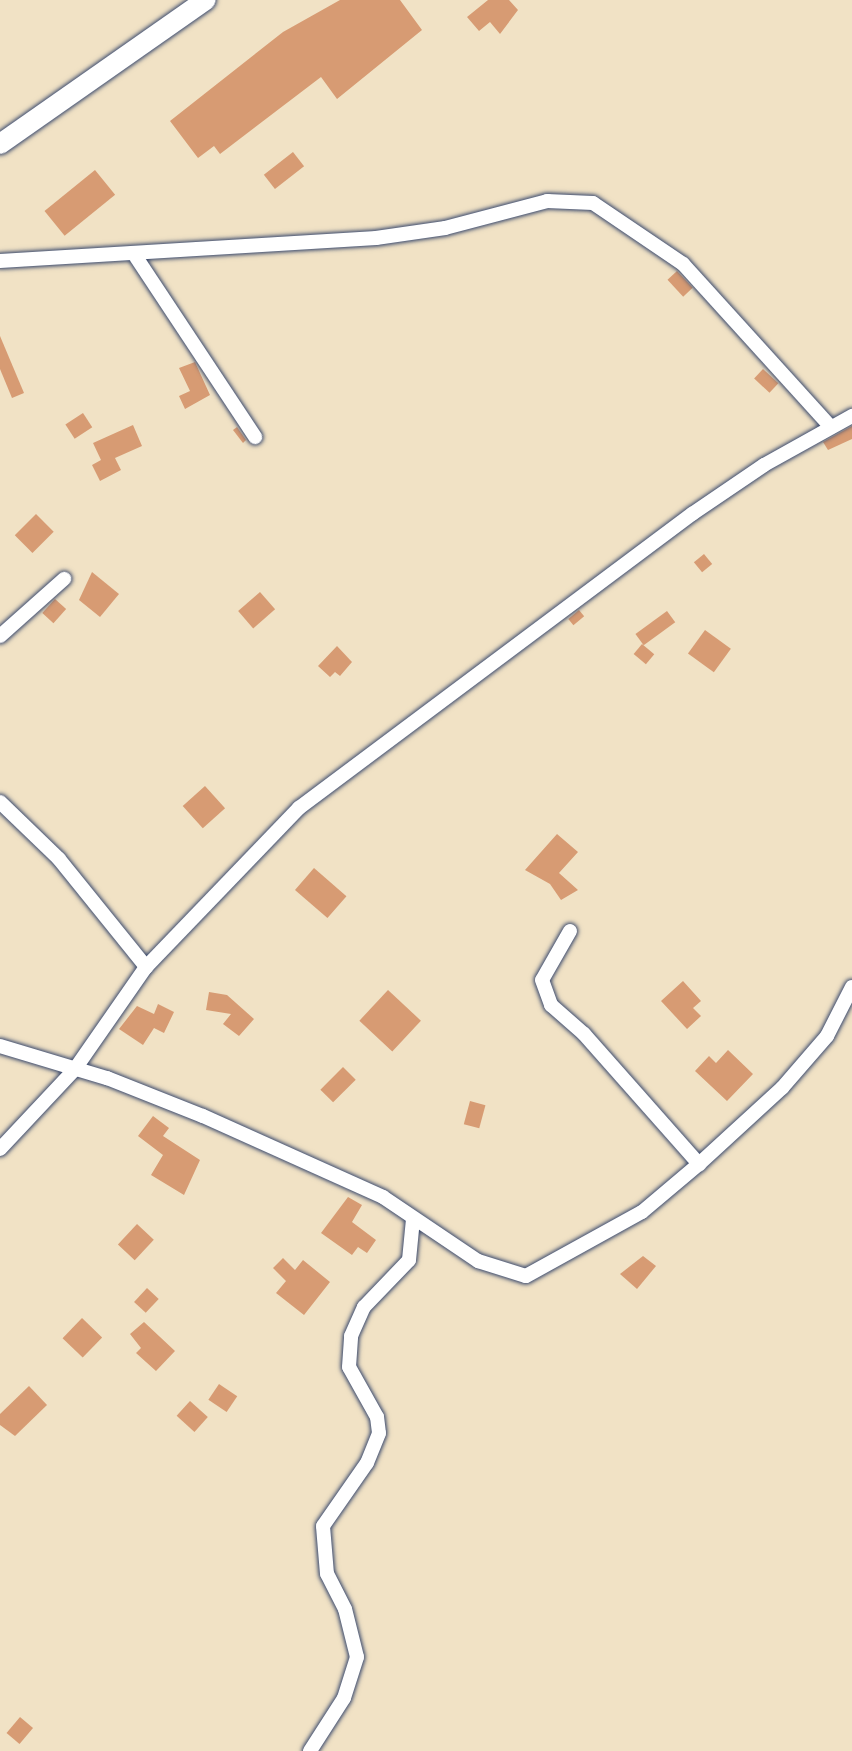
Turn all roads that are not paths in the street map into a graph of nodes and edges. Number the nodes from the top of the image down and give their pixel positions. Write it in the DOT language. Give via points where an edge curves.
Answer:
graph roads {
  1 [pos="206,0"];
  2 [pos="0,144"];
  3 [pos="136,257"];
  4 [pos="0,261"];
  5 [pos="852,416"];
  6 [pos="830,426"];
  7 [pos="255,437"];
  8 [pos="64,579"];
  9 [pos="0,636"];
  10 [pos="0,802"];
  11 [pos="570,931"];
  12 [pos="146,967"];
  13 [pos="852,987"];
  14 [pos="0,1046"];
  15 [pos="75,1069"];
  16 [pos="0,1149"];
  17 [pos="699,1164"];
  18 [pos="413,1219"];
  19 [pos="310,1751"];
  1 -- 2 [label="main road" via="113,60"];
  3 -- 4 [label="street"];
  3 -- 6 [label="street" via="376,238 445,228 547,201 593,202 683,264"];
  3 -- 7 [label="street"];
  5 -- 6 [label="street"];
  6 -- 12 [label="street" via="692,514 333,779"];
  8 -- 9 [label="street"];
  10 -- 12 [label="street" via="58,859"];
  11 -- 17 [label="street" via="542,980 551,1005 584,1034"];
  12 -- 15 [label="street"];
  13 -- 17 [label="street" via="827,1036 797,1071"];
  14 -- 15 [label="street"];
  15 -- 16 [label="street"];
  15 -- 18 [label="street" via="203,1116 383,1197"];
  17 -- 18 [label="street" via="642,1212 526,1276 478,1261"];
  18 -- 19 [label="street" via="409,1260 364,1307 351,1336 349,1367 377,1417 379,1433 368,1463 322,1526 327,1574 345,1609 357,1657 344,1698"];
}
